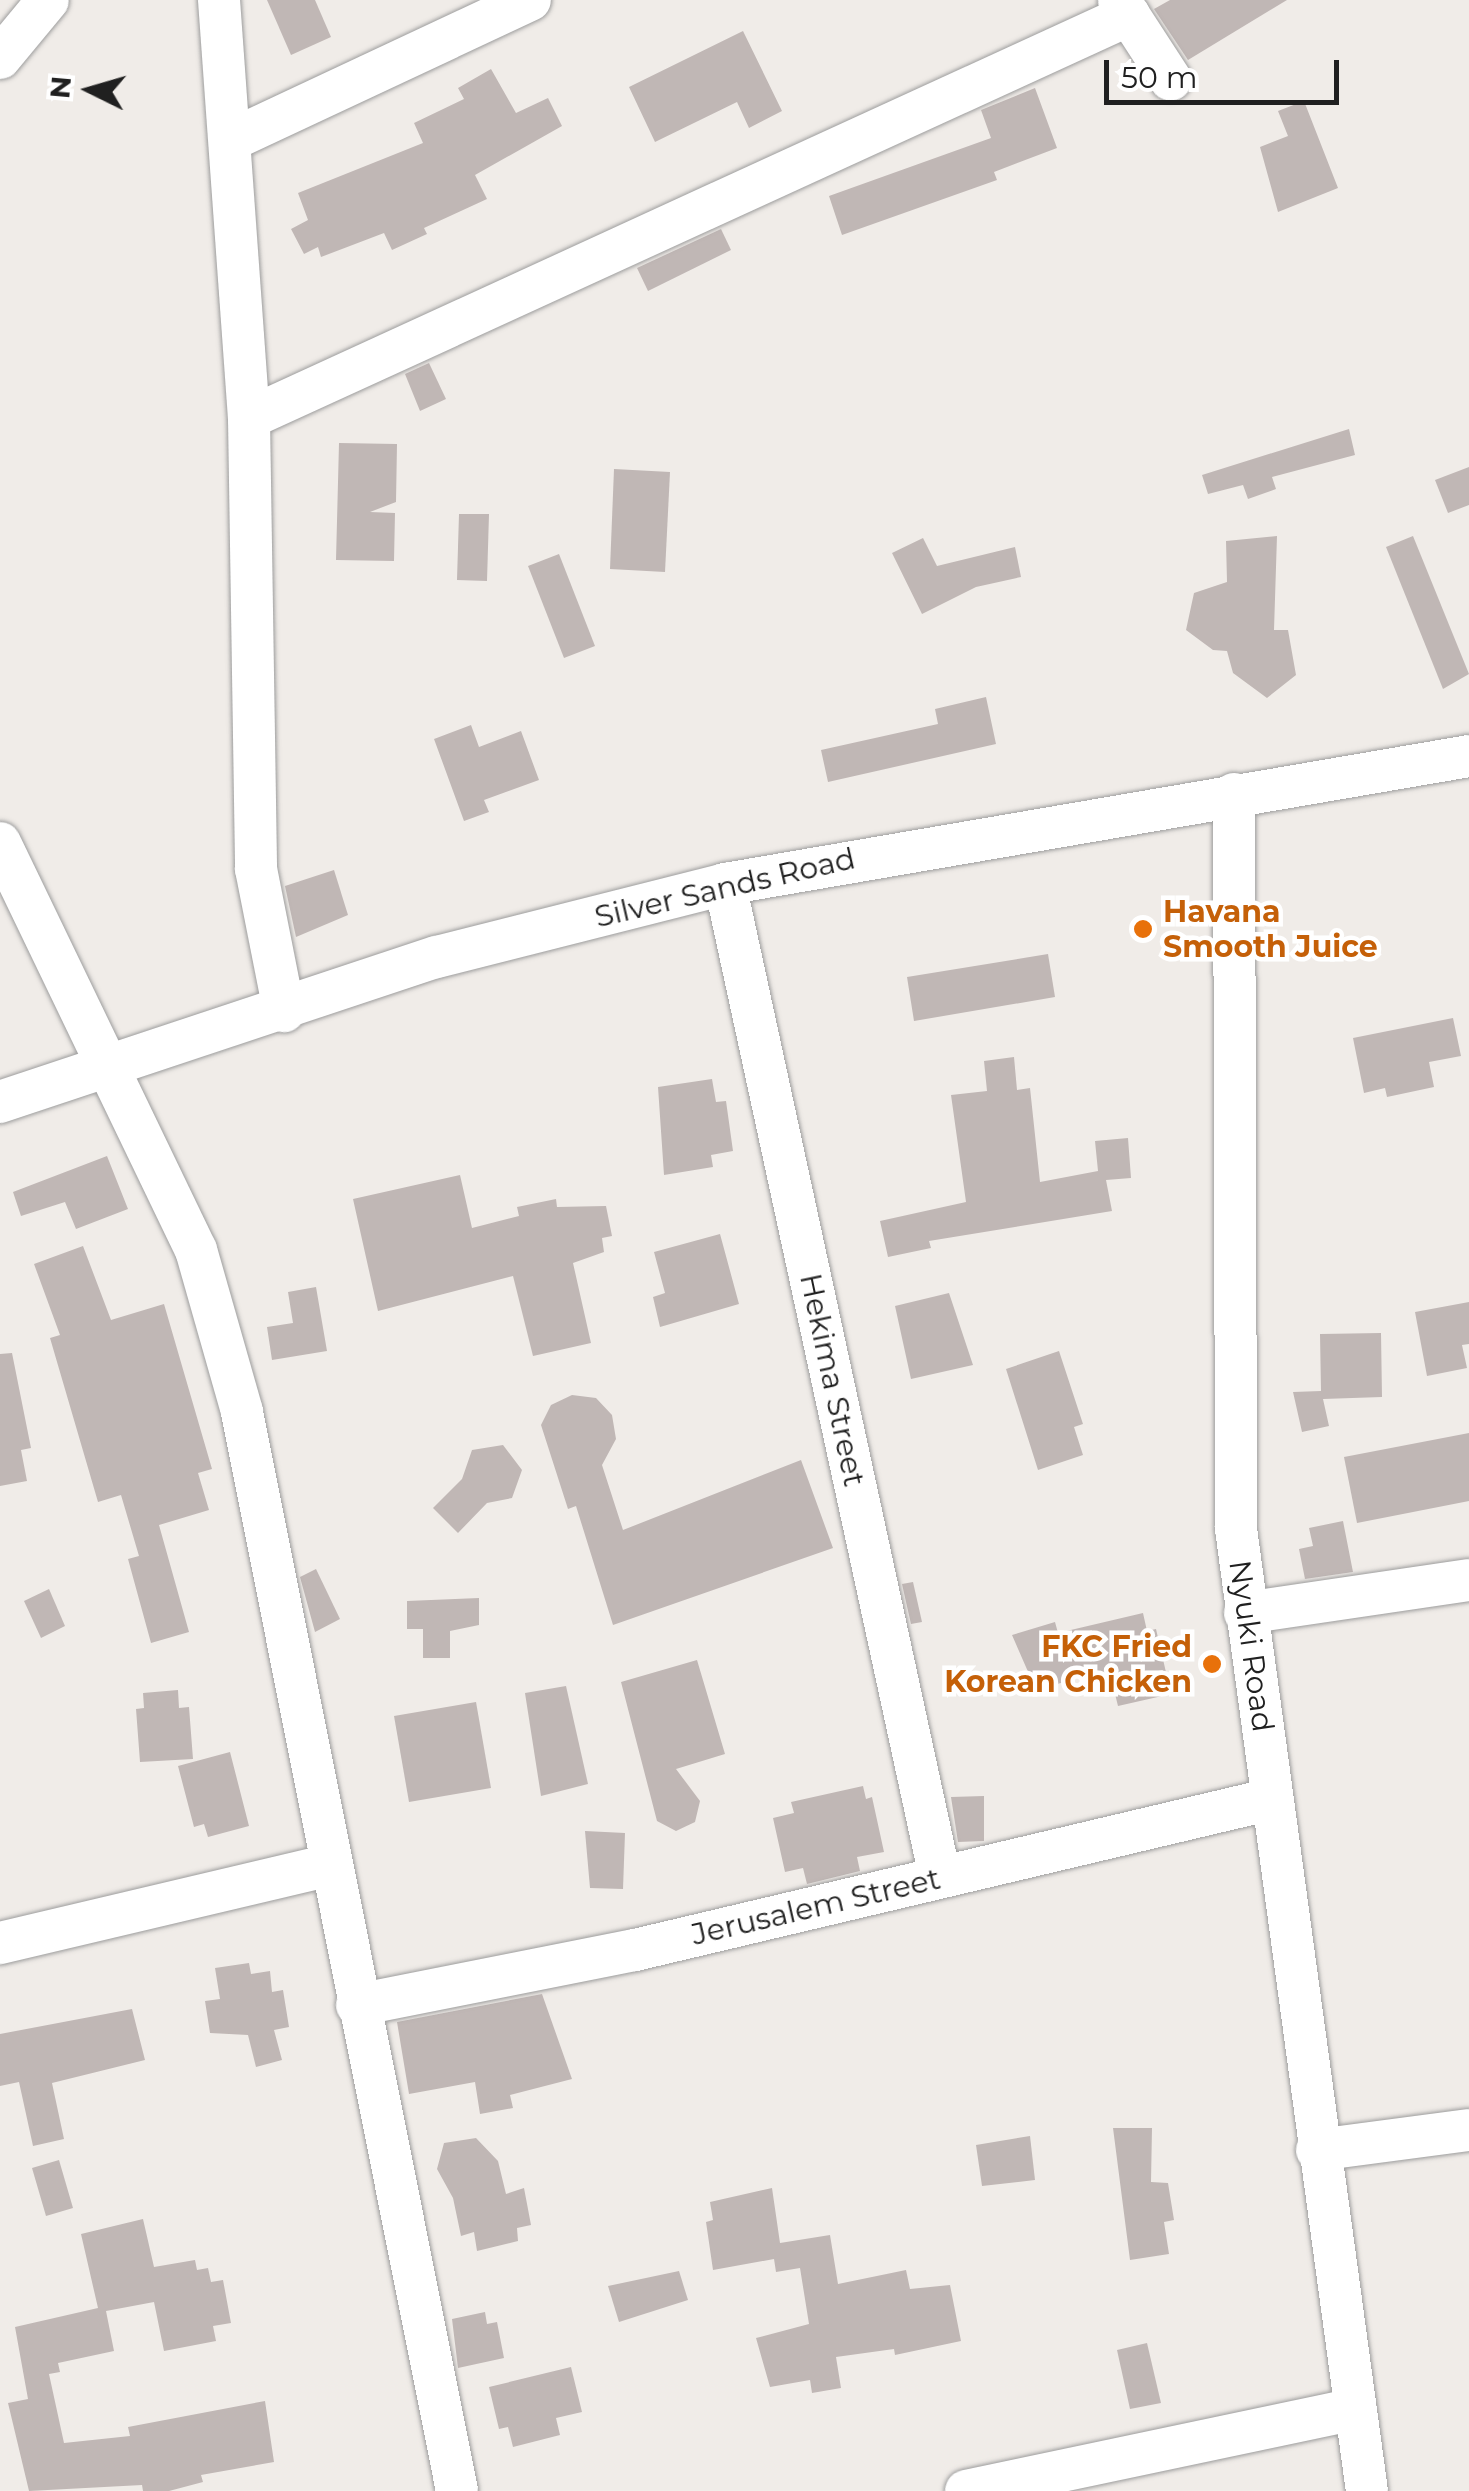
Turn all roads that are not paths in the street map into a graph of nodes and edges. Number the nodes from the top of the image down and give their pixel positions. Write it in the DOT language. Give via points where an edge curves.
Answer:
graph roads {
  1 [pos="48,0"];
  2 [pos="219,0"];
  3 [pos="530,0"];
  4 [pos="1124,7"];
  5 [pos="0,58"];
  6 [pos="1171,80"];
  7 [pos="231,140"];
  8 [pos="249,418"];
  9 [pos="1469,756"];
  10 [pos="1234,794"];
  11 [pos="0,843"];
  12 [pos="725,884"];
  13 [pos="284,1011"];
  14 [pos="107,1066"];
  15 [pos="0,1102"];
  16 [pos="1469,1580"];
  17 [pos="1245,1613"];
  18 [pos="1272,1799"];
  19 [pos="330,1865"];
  20 [pos="940,1877"];
  21 [pos="0,1942"];
  22 [pos="358,2005"];
  23 [pos="1469,2130"];
  24 [pos="1317,2150"];
  25 [pos="1355,2409"];
  26 [pos="457,2491"];
  27 [pos="966,2491"];
  28 [pos="1367,2491"];
  1 -- 5 [label="street"];
  2 -- 7 [label="street"];
  3 -- 7 [label="street"];
  4 -- 6 [label="street"];
  4 -- 8 [label="street"];
  7 -- 8 [label="street"];
  8 -- 13 [label="street" via="256,869"];
  9 -- 10 [label="street, Silver Sands Road"];
  10 -- 12 [label="street, Silver Sands Road"];
  10 -- 17 [label="street, Nyuki Road" via="1236,1530"];
  11 -- 14 [label="street"];
  12 -- 13 [label="street, Silver Sands Road" via="436,957"];
  12 -- 20 [label="street, Hekima Street"];
  13 -- 14 [label="street, Silver Sands Road"];
  14 -- 15 [label="street, Silver Sands Road"];
  14 -- 19 [label="street" via="196,1250 237,1394"];
  16 -- 17 [label="street"];
  17 -- 18 [label="street, Nyuki Road"];
  18 -- 20 [label="street, Jerusalem Street"];
  18 -- 24 [label="street, Nyuki Road"];
  19 -- 21 [label="street"];
  19 -- 22 [label="street"];
  20 -- 22 [label="street, Jerusalem Street" via="635,1950"];
  22 -- 26 [label="street"];
  23 -- 24 [label="street"];
  24 -- 25 [label="street, Nyuki Road"];
  25 -- 27 [label="street"];
  25 -- 28 [label="street, Nyuki Road"];
}
